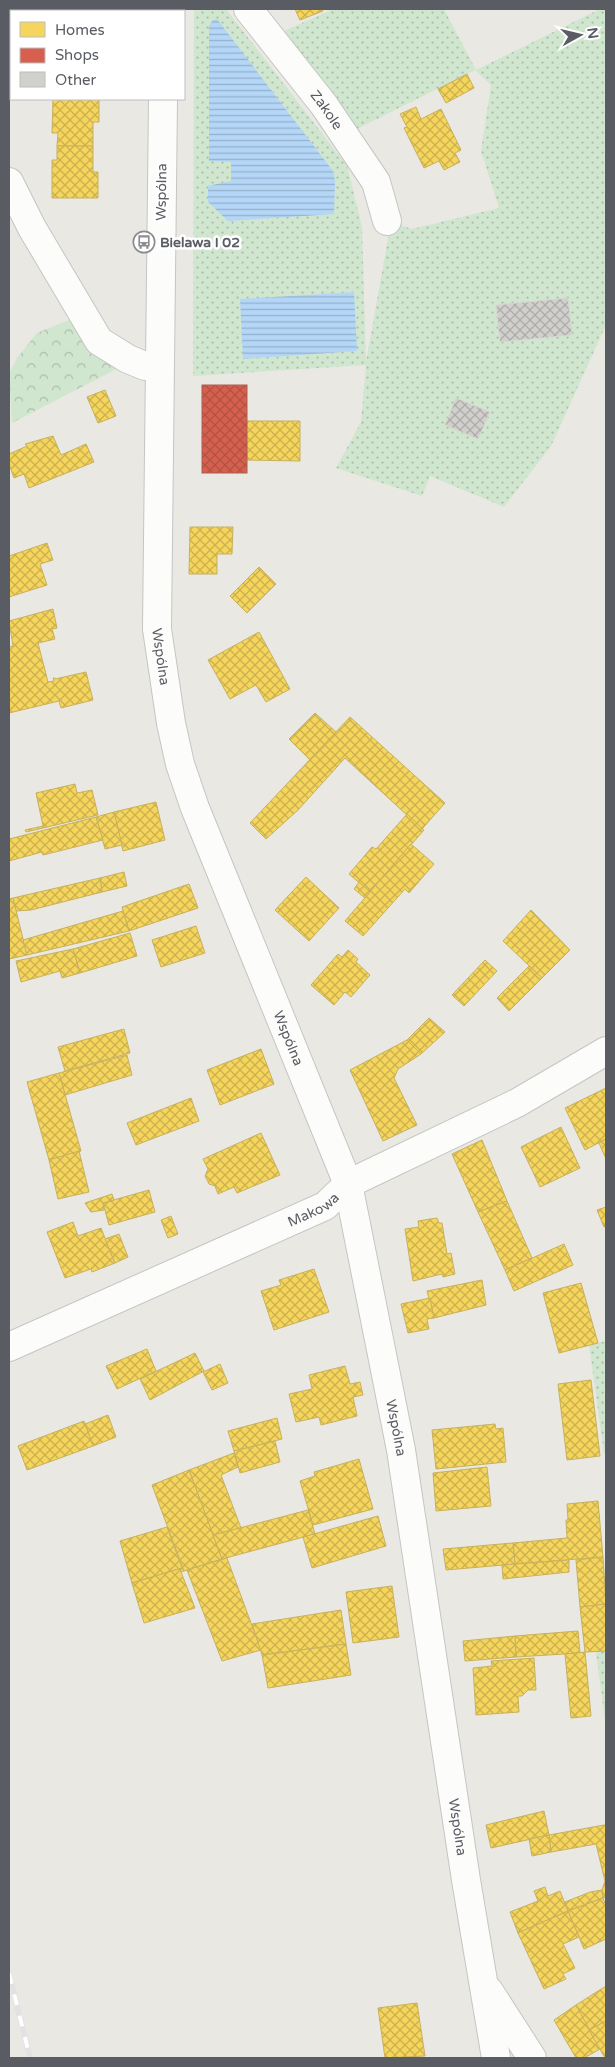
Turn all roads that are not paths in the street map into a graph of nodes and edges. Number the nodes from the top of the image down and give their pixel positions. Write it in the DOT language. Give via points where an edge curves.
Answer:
graph roads {
  1 [pos="248,9"];
  2 [pos="163,100"];
  3 [pos="9,182"];
  4 [pos="387,221"];
  5 [pos="159,366"];
  6 [pos="606,1051"];
  7 [pos="348,1184"];
  8 [pos="9,1347"];
  9 [pos="482,1979"];
  10 [pos="496,2058"];
  11 [pos="532,2058"];
  1 -- 4 [label="street, Zakole" via="324,105 376,182"];
  2 -- 5 [label="street, Wspólna"];
  3 -- 5 [label="street" via="98,341 145,366"];
  5 -- 7 [label="street, Wspólna" via="158,630 180,764"];
  6 -- 7 [label="street, Makowa" via="517,1103"];
  7 -- 8 [label="street, Makowa" via="324,1206"];
  7 -- 9 [label="street, Wspólna" via="401,1450"];
  9 -- 10 [label="street, Wspólna"];
  9 -- 11 [label="street, Wspólna"];
}
